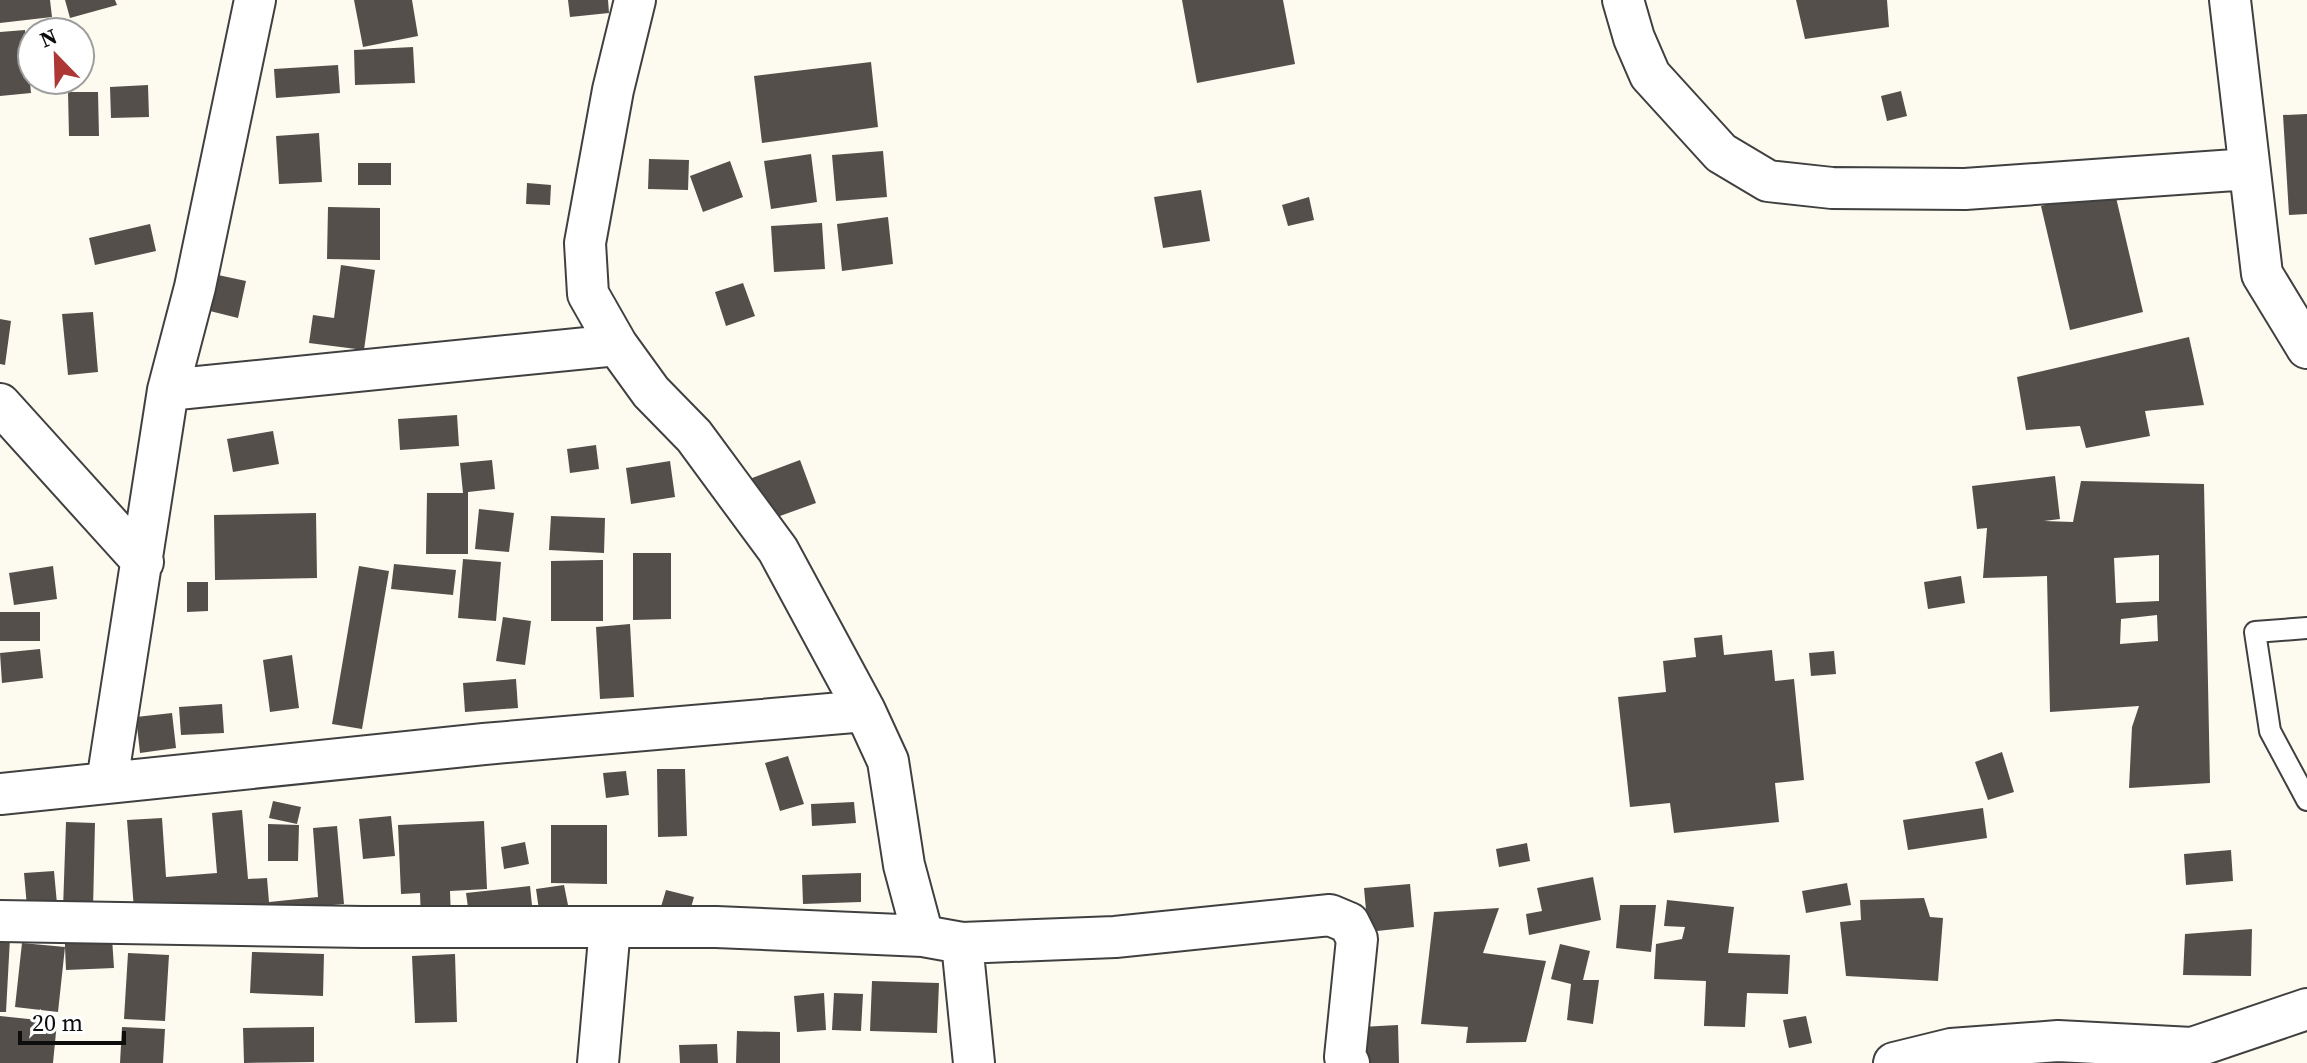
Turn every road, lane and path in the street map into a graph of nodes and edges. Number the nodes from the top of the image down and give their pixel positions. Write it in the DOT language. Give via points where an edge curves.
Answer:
graph roads {
  1 [pos="255,0"];
  2 [pos="635,0"];
  3 [pos="1623,0"];
  4 [pos="2230,0"];
  5 [pos="2249,169"];
  6 [pos="617,345"];
  7 [pos="2307,348"];
  8 [pos="168,390"];
  9 [pos="0,404"];
  10 [pos="143,562"];
  11 [pos="2307,628"];
  12 [pos="865,711"];
  13 [pos="107,782"];
  14 [pos="0,794"];
  15 [pos="2307,800"];
  16 [pos="0,921"];
  17 [pos="610,927"];
  18 [pos="923,936"];
  19 [pos="962,943"];
  20 [pos="2307,1009"];
  21 [pos="2178,1056"];
  22 [pos="598,1063"];
  23 [pos="974,1063"];
  24 [pos="1349,1063"];
  25 [pos="1894,1063"];
  1 -- 8 [label="street"];
  2 -- 6 [label="street" via="585,243 588,294"];
  3 -- 5 [label="street" via="1650,75 1721,153 1768,181 1832,188 1965,189"];
  4 -- 5 [label="street"];
  5 -- 7 [label="street" via="2262,274"];
  6 -- 8 [label="street"];
  6 -- 12 [label="street" via="651,392 694,436 778,550"];
  8 -- 10 [label="street"];
  9 -- 10 [label="street"];
  10 -- 13 [label="street"];
  11 -- 15 [label="lane" via="2255,632 2270,731"];
  12 -- 13 [label="street"];
  12 -- 18 [label="street" via="888,761 904,865"];
  13 -- 14 [label="street"];
  16 -- 17 [label="street"];
  17 -- 18 [label="street"];
  17 -- 22 [label="street"];
  18 -- 19 [label="street"];
  19 -- 23 [label="street"];
  19 -- 24 [label="street" via="1115,937 1330,915 1349,923 1357,939 1346,1042"];
  20 -- 21 [label="street"];
  21 -- 25 [label="street" via="2058,1041 1951,1049"];
}
